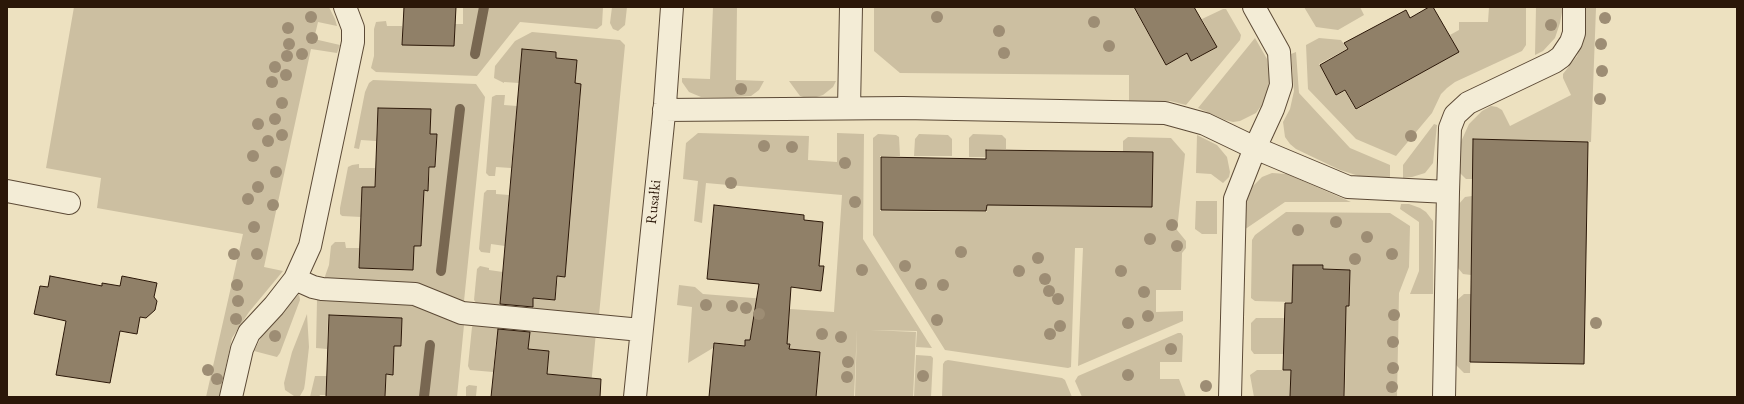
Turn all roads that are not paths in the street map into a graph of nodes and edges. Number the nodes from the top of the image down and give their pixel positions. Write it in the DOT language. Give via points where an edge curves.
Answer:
graph roads {
  1 [pos="345,7"];
  2 [pos="672,7"];
  3 [pos="851,7"];
  4 [pos="1254,7"];
  5 [pos="1574,7"];
  6 [pos="849,108"];
  7 [pos="664,110"];
  8 [pos="1255,148"];
  9 [pos="7,191"];
  10 [pos="1448,192"];
  11 [pos="70,203"];
  12 [pos="295,279"];
  13 [pos="641,330"];
  14 [pos="231,397"];
  15 [pos="635,397"];
  16 [pos="1230,397"];
  17 [pos="1444,397"];
  1 -- 12 [label="street" via="353,28 353,42 311,240"];
  2 -- 7 [label="street, Rusałki"];
  3 -- 6 [label="street"];
  4 -- 8 [label="street" via="1279,52 1281,84"];
  5 -- 10 [label="street" via="1572,37 1561,57 1468,103 1455,115 1450,128"];
  6 -- 7 [label="street"];
  6 -- 8 [label="street" via="1165,113 1205,124"];
  7 -- 13 [label="street, Rusałki"];
  8 -- 10 [label="street" via="1348,187"];
  8 -- 16 [label="street" via="1235,198"];
  9 -- 11 [label="street"];
  10 -- 17 [label="street"];
  12 -- 13 [label="street" via="322,289 415,294 462,313"];
  12 -- 14 [label="street" via="249,333 242,349"];
  13 -- 15 [label="street, Rusałki"];
}
